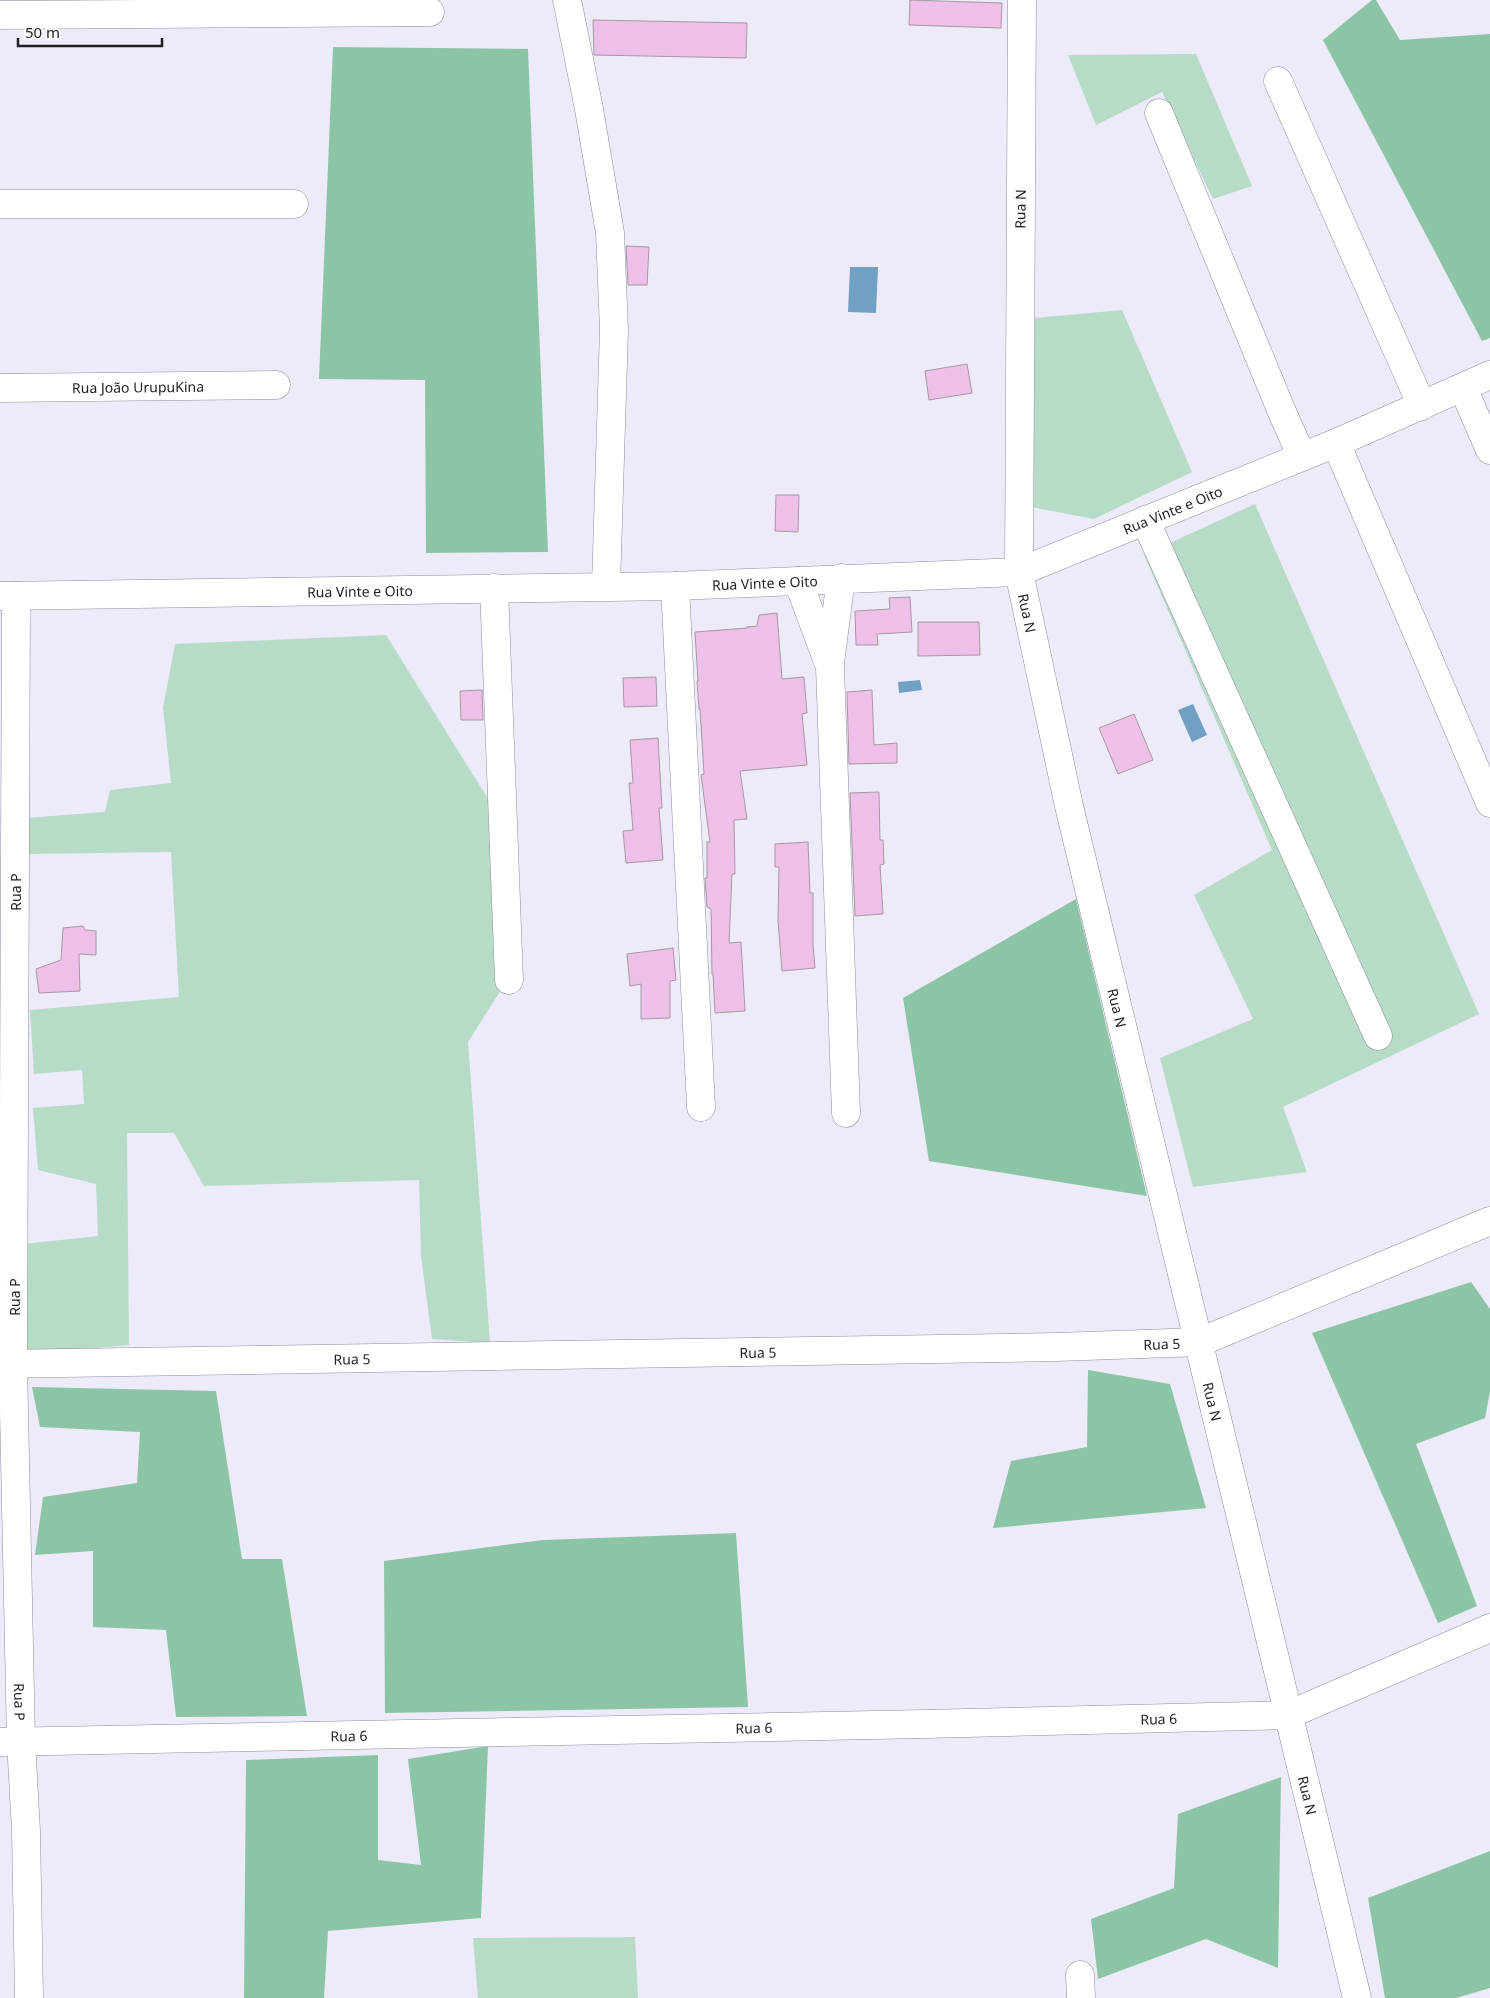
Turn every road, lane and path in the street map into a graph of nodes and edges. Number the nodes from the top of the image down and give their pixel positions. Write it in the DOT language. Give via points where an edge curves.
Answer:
graph roads {
  1 [pos="567,0"];
  2 [pos="1022,0"];
  3 [pos="430,12"];
  4 [pos="0,15"];
  5 [pos="1278,81"];
  6 [pos="1159,113"];
  7 [pos="0,204"];
  8 [pos="294,204"];
  9 [pos="1490,375"];
  10 [pos="276,385"];
  11 [pos="0,388"];
  12 [pos="1463,388"];
  13 [pos="1422,406"];
  14 [pos="1336,443"];
  15 [pos="1490,450"];
  16 [pos="1302,457"];
  17 [pos="1145,520"];
  18 [pos="1019,572"];
  19 [pos="841,578"];
  20 [pos="798,581"];
  21 [pos="606,586"];
  22 [pos="675,586"];
  23 [pos="494,588"];
  24 [pos="8,596"];
  25 [pos="830,667"];
  26 [pos="1490,803"];
  27 [pos="509,980"];
  28 [pos="1378,1036"];
  29 [pos="700,1107"];
  30 [pos="846,1114"];
  31 [pos="1490,1221"];
  32 [pos="1200,1342"];
  33 [pos="7,1364"];
  34 [pos="1490,1628"];
  35 [pos="1288,1716"];
  36 [pos="10,1741"];
  37 [pos="29,1998"];
  38 [pos="1357,1998"];
  1 -- 21 [label="street" via="610,233 614,330"];
  2 -- 18 [label="street, Rua N"];
  3 -- 4 [label="street"];
  5 -- 13 [label="street"];
  6 -- 16 [label="street"];
  7 -- 8 [label="street"];
  9 -- 12 [label="street, Rua Vinte e Oito"];
  10 -- 11 [label="street, Rua João UrupuKina"];
  12 -- 13 [label="street, Rua Vinte e Oito"];
  12 -- 15 [label="street"];
  13 -- 14 [label="street, Rua Vinte e Oito"];
  14 -- 16 [label="street, Rua Vinte e Oito"];
  14 -- 26 [label="street"];
  16 -- 17 [label="street, Rua Vinte e Oito"];
  17 -- 18 [label="street, Rua Vinte e Oito"];
  17 -- 28 [label="street"];
  18 -- 19 [label="street, Rua Vinte e Oito"];
  18 -- 32 [label="street, Rua N" via="1069,806"];
  19 -- 20 [label="street, Rua Vinte e Oito"];
  19 -- 25 [label="street"];
  20 -- 22 [label="street, Rua Vinte e Oito"];
  20 -- 25 [label="street"];
  21 -- 22 [label="street, Rua Vinte e Oito"];
  21 -- 23 [label="street, Rua Vinte e Oito"];
  22 -- 29 [label="street"];
  23 -- 24 [label="street, Rua Vinte e Oito"];
  23 -- 27 [label="street"];
  24 -- 33 [label="street, Rua P"];
  25 -- 30 [label="street"];
  31 -- 32 [label="street, Rua 5"];
  32 -- 33 [label="street, Rua 5"];
  32 -- 35 [label="street, Rua N"];
  33 -- 36 [label="street, Rua P"];
  34 -- 35 [label="street, Rua 6"];
  35 -- 36 [label="street, Rua 6"];
  35 -- 38 [label="street, Rua N"];
  36 -- 37 [label="street, Rua P" via="26,1831"];
}
